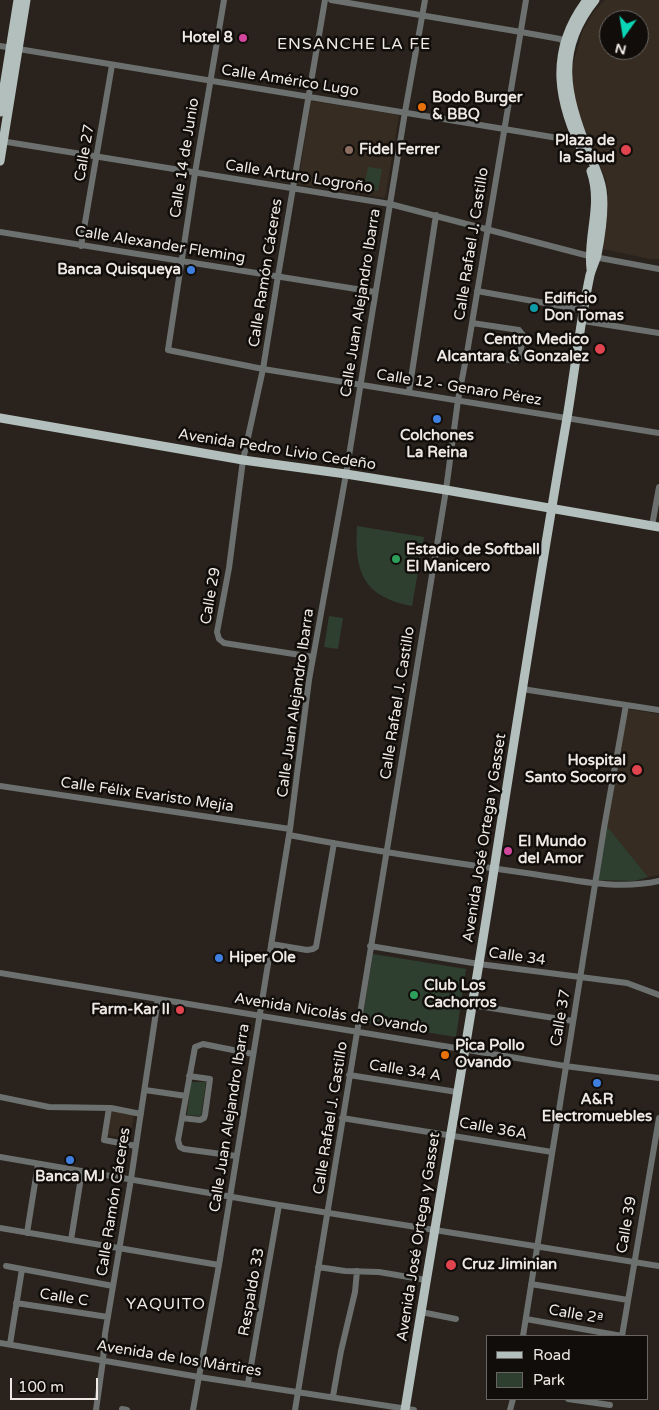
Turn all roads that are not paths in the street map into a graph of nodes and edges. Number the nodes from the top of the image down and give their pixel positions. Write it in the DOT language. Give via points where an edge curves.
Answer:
graph roads {
  1 [pos="18,0"];
  2 [pos="26,0"];
  3 [pos="224,0"];
  4 [pos="325,0"];
  5 [pos="331,0"];
  6 [pos="425,0"];
  7 [pos="526,0"];
  8 [pos="587,0"];
  9 [pos="595,0"];
  10 [pos="423,15"];
  11 [pos="521,32"];
  12 [pos="568,44"];
  13 [pos="0,46"];
  14 [pos="15,49"];
  15 [pos="112,65"];
  16 [pos="211,81"];
  17 [pos="309,96"];
  18 [pos="0,112"];
  19 [pos="404,112"];
  20 [pos="504,129"];
  21 [pos="2,141"];
  22 [pos="576,141"];
  23 [pos="588,153"];
  24 [pos="97,156"];
  25 [pos="0,161"];
  26 [pos="194,173"];
  27 [pos="293,188"];
  28 [pos="390,204"];
  29 [pos="436,215"];
  30 [pos="487,230"];
  31 [pos="0,232"];
  32 [pos="81,246"];
  33 [pos="593,256"];
  34 [pos="181,262"];
  35 [pos="659,269"];
  36 [pos="278,276"];
  37 [pos="477,291"];
  38 [pos="375,292"];
  39 [pos="584,310"];
  40 [pos="583,320"];
  41 [pos="472,323"];
  42 [pos="659,333"];
  43 [pos="168,350"];
  44 [pos="467,353"];
  45 [pos="264,369"];
  46 [pos="361,384"];
  47 [pos="409,392"];
  48 [pos="458,400"];
  49 [pos="0,418"];
  50 [pos="566,419"];
  51 [pos="659,433"];
  52 [pos="243,460"];
  53 [pos="346,474"];
  54 [pos="659,488"];
  55 [pos="446,490"];
  56 [pos="550,508"];
  57 [pos="656,526"];
  58 [pos="313,657"];
  59 [pos="522,689"];
  60 [pos="626,705"];
  61 [pos="659,710"];
  62 [pos="0,786"];
  63 [pos="289,832"];
  64 [pos="334,843"];
  65 [pos="386,852"];
  66 [pos="494,869"];
  67 [pos="659,881"];
  68 [pos="596,884"];
  69 [pos="271,944"];
  70 [pos="370,946"];
  71 [pos="479,964"];
  72 [pos="0,973"];
  73 [pos="580,978"];
  74 [pos="659,995"];
  75 [pos="158,999"];
  76 [pos="472,1005"];
  77 [pos="259,1015"];
  78 [pos="573,1021"];
  79 [pos="357,1032"];
  80 [pos="464,1048"];
  81 [pos="253,1054"];
  82 [pos="566,1066"];
  83 [pos="349,1075"];
  84 [pos="189,1076"];
  85 [pos="659,1078"];
  86 [pos="145,1090"];
  87 [pos="457,1092"];
  88 [pos="186,1096"];
  89 [pos="0,1097"];
  90 [pos="109,1108"];
  91 [pos="141,1114"];
  92 [pos="182,1118"];
  93 [pos="342,1118"];
  94 [pos="659,1118"];
  95 [pos="450,1135"];
  96 [pos="136,1146"];
  97 [pos="552,1152"];
  98 [pos="236,1156"];
  99 [pos="0,1157"];
  100 [pos="38,1164"];
  101 [pos="82,1171"];
  102 [pos="131,1179"];
  103 [pos="230,1196"];
  104 [pos="279,1204"];
  105 [pos="328,1212"];
  106 [pos="0,1228"];
  107 [pos="434,1229"];
  108 [pos="27,1233"];
  109 [pos="71,1240"];
  110 [pos="537,1246"];
  111 [pos="120,1248"];
  112 [pos="634,1262"];
  113 [pos="219,1265"];
  114 [pos="6,1266"];
  115 [pos="659,1266"];
  116 [pos="318,1267"];
  117 [pos="22,1269"];
  118 [pos="357,1271"];
  119 [pos="426,1280"];
  120 [pos="531,1284"];
  121 [pos="113,1286"];
  122 [pos="628,1300"];
  123 [pos="16,1303"];
  124 [pos="421,1312"];
  125 [pos="108,1317"];
  126 [pos="456,1319"];
  127 [pos="526,1319"];
  128 [pos="523,1335"];
  129 [pos="616,1335"];
  130 [pos="622,1335"];
  131 [pos="0,1343"];
  132 [pos="10,1344"];
  133 [pos="104,1360"];
  134 [pos="200,1377"];
  135 [pos="248,1383"];
  136 [pos="298,1391"];
  137 [pos="333,1396"];
  138 [pos="575,1400"];
  139 [pos="610,1405"];
  140 [pos="408,1409"];
  141 [pos="96,1410"];
  142 [pos="193,1410"];
  143 [pos="295,1410"];
  1 -- 14 [label="main road"];
  2 -- 14 [label="main road"];
  3 -- 16 [label="street, Calle 14 de Junio"];
  4 -- 17 [label="street, Calle Ramón Cáceres"];
  5 -- 10 [label="street"];
  6 -- 10 [label="street, Calle Juan Alejandro lbarra"];
  7 -- 11 [label="street, Calle Rafael J. Castillo"];
  8 -- 12 [label="main road, Avenida José Ortega y Gasset" via="575,17"];
  9 -- 12 [label="main road, Avenida José Ortega y Gasset"];
  10 -- 11 [label="street"];
  10 -- 19 [label="street, Calle Juan Alejandro lbarra"];
  11 -- 12 [label="street"];
  11 -- 20 [label="street, Calle Rafael J. Castillo"];
  12 -- 22 [label="main road, Avenida José Ortega y Gasset" via="560,78"];
  12 -- 23 [label="main road, Avenida José Ortega y Gasset" via="568,87"];
  13 -- 14 [label="street, Calle Américo Lugo"];
  14 -- 15 [label="street, Calle Américo Lugo"];
  14 -- 18 [label="main road"];
  14 -- 21 [label="main road"];
  15 -- 16 [label="street, Calle Américo Lugo"];
  15 -- 24 [label="street, Calle 27"];
  16 -- 17 [label="street, Calle Américo Lugo"];
  16 -- 26 [label="street, Calle 14 de Junio"];
  17 -- 19 [label="street, Calle Américo Lugo"];
  17 -- 27 [label="street, Calle Ramón Cáceres"];
  19 -- 20 [label="street, Calle Américo Lugo"];
  19 -- 28 [label="street, Calle Juan Alejandro lbarra"];
  20 -- 22 [label="street, Calle Américo Lugo"];
  20 -- 30 [label="street, Calle Rafael J. Castillo"];
  21 -- 24 [label="street, Calle Arturo Logroño"];
  21 -- 25 [label="main road"];
  22 -- 23 [label="street"];
  22 -- 33 [label="main road, Avenida José Ortega y Gasset" via="595,186"];
  23 -- 33 [label="main road, Avenida José Ortega y Gasset" via="598,173 603,210"];
  24 -- 26 [label="street, Calle Arturo Logroño"];
  24 -- 32 [label="street, Calle 27"];
  26 -- 27 [label="street, Calle Arturo Logroño"];
  26 -- 34 [label="street, Calle 14 de Junio"];
  27 -- 28 [label="street, Calle Arturo Logroño"];
  27 -- 36 [label="street, Calle Ramón Cáceres"];
  28 -- 29 [label="street, Calle Arturo Logroño"];
  28 -- 38 [label="street, Calle Juan Alejandro lbarra"];
  29 -- 30 [label="street, Calle Arturo Logroño"];
  29 -- 47 [label="street"];
  30 -- 33 [label="street, Calle Arturo Logroño"];
  30 -- 37 [label="street, Calle Rafael J. Castillo"];
  31 -- 32 [label="street, Calle Alexander Fleming"];
  32 -- 34 [label="street, Calle Alexander Fleming"];
  33 -- 35 [label="street, Calle Arturo Logroño"];
  33 -- 39 [label="main road, Avenida José Ortega y Gasset"];
  34 -- 36 [label="street, Calle Alexander Fleming"];
  34 -- 43 [label="street, Calle 14 de Junio"];
  36 -- 38 [label="street, Calle Alexander Fleming"];
  36 -- 45 [label="street, Calle Ramón Cáceres"];
  37 -- 39 [label="street"];
  37 -- 41 [label="street, Calle Rafael J. Castillo"];
  38 -- 46 [label="street, Calle Juan Alejandro lbarra"];
  39 -- 40 [label="main road, Avenida José Ortega y Gasset"];
  40 -- 42 [label="street"];
  40 -- 50 [label="main road, Avenida José Ortega y Gasset"];
  41 -- 44 [label="street, Calle Rafael J. Castillo"];
  41 -- 44 [label="street" via="520,330 523,335 520,357 515,361"];
  43 -- 45 [label="street, Calle 12 - Genaro Pérez"];
  44 -- 48 [label="street, Calle Rafael J. Castillo"];
  45 -- 46 [label="street, Calle 12 - Genaro Pérez"];
  45 -- 52 [label="street, Calle Ramón Cáceres"];
  46 -- 47 [label="street, Calle 12 - Genaro Pérez"];
  46 -- 53 [label="street, Calle Juan Alejandro lbarra"];
  47 -- 48 [label="street, Calle 12 - Genaro Pérez"];
  48 -- 50 [label="street, Calle 12 - Genaro Pérez"];
  48 -- 55 [label="street, Calle Rafael J. Castillo"];
  49 -- 52 [label="main road, Avenida Pedro Livio Cedeño"];
  50 -- 51 [label="street, Calle 12 - Genaro Pérez"];
  50 -- 56 [label="main road, Avenida José Ortega y Gasset"];
  52 -- 53 [label="main road, Avenida Pedro Livio Cedeño"];
  52 -- 58 [label="street, Calle 29" via="217,632 219,640 224,644"];
  53 -- 55 [label="main road, Avenida Pedro Livio Cedeño"];
  53 -- 58 [label="street, Calle Juan Alejandro lbarra"];
  54 -- 57 [label="street"];
  55 -- 56 [label="main road, Avenida Pedro Livio Cedeño"];
  55 -- 65 [label="street, Calle Rafael J. Castillo"];
  56 -- 57 [label="main road, Avenida Pedro Livio Cedeño"];
  56 -- 59 [label="main road, Avenida José Ortega y Gasset"];
  58 -- 63 [label="street, Calle Juan Alejandro lbarra"];
  59 -- 60 [label="street"];
  59 -- 66 [label="main road, Avenida José Ortega y Gasset"];
  60 -- 61 [label="street"];
  60 -- 68 [label="street, Calle 37"];
  62 -- 63 [label="street, Calle Félix Evaristo Mejía"];
  63 -- 64 [label="street, Calle Félix Evaristo Mejía"];
  63 -- 69 [label="street, Calle Juan Alejandro lbarra"];
  64 -- 65 [label="street, Calle Félix Evaristo Mejía"];
  64 -- 69 [label="street" via="316,947 307,950"];
  65 -- 66 [label="street, Calle Félix Evaristo Mejía"];
  65 -- 70 [label="street, Calle Rafael J. Castillo"];
  66 -- 68 [label="street, Calle Félix Evaristo Mejía"];
  66 -- 71 [label="main road, Avenida José Ortega y Gasset"];
  67 -- 68 [label="street, Calle Félix Evaristo Mejía"];
  68 -- 73 [label="street, Calle 37"];
  69 -- 77 [label="street, Calle Juan Alejandro lbarra"];
  70 -- 71 [label="street, Calle 34"];
  70 -- 79 [label="street, Calle Rafael J. Castillo"];
  71 -- 73 [label="street, Calle 34"];
  71 -- 76 [label="main road, Avenida José Ortega y Gasset"];
  72 -- 75 [label="street, Avenida Nicolás de Ovando"];
  73 -- 74 [label="street, Calle 34" via="627,984"];
  73 -- 78 [label="street, Calle 37"];
  75 -- 77 [label="street, Avenida Nicolás de Ovando"];
  75 -- 86 [label="street, Calle Ramón Cáceres"];
  76 -- 78 [label="street"];
  76 -- 80 [label="main road, Avenida José Ortega y Gasset"];
  77 -- 79 [label="street, Avenida Nicolás de Ovando"];
  77 -- 81 [label="street, Calle Juan Alejandro lbarra"];
  78 -- 82 [label="street, Calle 37"];
  79 -- 80 [label="street, Avenida Nicolás de Ovando"];
  79 -- 83 [label="street, Calle Rafael J. Castillo"];
  80 -- 82 [label="street, Avenida Nicolás de Ovando"];
  80 -- 87 [label="main road, Avenida José Ortega y Gasset"];
  81 -- 84 [label="street" via="199,1045 195,1047"];
  81 -- 98 [label="street, Calle Juan Alejandro lbarra"];
  82 -- 85 [label="street, Avenida Nicolás de Ovando"];
  82 -- 97 [label="street, Calle 37"];
  83 -- 87 [label="street, Calle 34 A"];
  83 -- 93 [label="street, Calle Rafael J. Castillo"];
  84 -- 88 [label="street"];
  84 -- 92 [label="street" via="210,1079 205,1115 200,1120"];
  86 -- 88 [label="street"];
  86 -- 91 [label="street, Calle Ramón Cáceres"];
  87 -- 95 [label="main road, Avenida José Ortega y Gasset"];
  88 -- 92 [label="street"];
  89 -- 90 [label="street" via="49,1107"];
  90 -- 91 [label="street"];
  90 -- 96 [label="street" via="104,1140"];
  91 -- 96 [label="street, Calle Ramón Cáceres"];
  92 -- 98 [label="street" via="178,1140 180,1148"];
  93 -- 95 [label="street, Calle 36A"];
  93 -- 105 [label="street, Calle Rafael J. Castillo"];
  94 -- 112 [label="street, Calle 39"];
  95 -- 97 [label="street, Calle 36A"];
  95 -- 107 [label="main road, Avenida José Ortega y Gasset"];
  96 -- 102 [label="street, Calle Ramón Cáceres"];
  97 -- 110 [label="street, Calle 37"];
  98 -- 103 [label="street, Calle Juan Alejandro lbarra"];
  99 -- 100 [label="street"];
  100 -- 101 [label="street"];
  100 -- 108 [label="street"];
  101 -- 102 [label="street"];
  101 -- 109 [label="street"];
  102 -- 103 [label="street"];
  102 -- 111 [label="street, Calle Ramón Cáceres"];
  103 -- 104 [label="street"];
  103 -- 113 [label="street, Calle Juan Alejandro lbarra"];
  104 -- 105 [label="street"];
  104 -- 135 [label="street, Respaldo 33"];
  105 -- 107 [label="street"];
  105 -- 116 [label="street, Calle Rafael J. Castillo"];
  106 -- 108 [label="street"];
  107 -- 110 [label="street"];
  107 -- 119 [label="main road, Avenida José Ortega y Gasset"];
  108 -- 109 [label="street"];
  109 -- 111 [label="street"];
  110 -- 112 [label="street"];
  110 -- 120 [label="street, Calle 37"];
  111 -- 113 [label="street"];
  111 -- 121 [label="street, Calle Ramón Cáceres"];
  112 -- 115 [label="street"];
  112 -- 122 [label="street, Calle 39"];
  113 -- 134 [label="street, Calle Juan Alejandro lbarra"];
  114 -- 117 [label="street"];
  116 -- 118 [label="street"];
  116 -- 136 [label="street, Calle Rafael J. Castillo"];
  117 -- 121 [label="street"];
  117 -- 123 [label="street"];
  118 -- 119 [label="street"];
  118 -- 137 [label="street"];
  119 -- 124 [label="main road, Avenida José Ortega y Gasset"];
  120 -- 122 [label="street"];
  120 -- 127 [label="street, Calle 37"];
  121 -- 125 [label="street, Calle Ramón Cáceres"];
  122 -- 130 [label="street, Calle 39"];
  123 -- 125 [label="street, Calle C"];
  123 -- 132 [label="street"];
  124 -- 126 [label="street"];
  124 -- 140 [label="main road, Avenida José Ortega y Gasset"];
  125 -- 133 [label="street, Calle Ramón Cáceres"];
  127 -- 128 [label="street, Calle 37"];
  127 -- 129 [label="street, Calle 2ª"];
  131 -- 132 [label="street, Avenida de los Mártires"];
  132 -- 133 [label="street, Avenida de los Mártires"];
  133 -- 134 [label="street, Avenida de los Mártires"];
  133 -- 141 [label="street, Calle Ramón Cáceres"];
  134 -- 135 [label="street, Avenida de los Mártires"];
  134 -- 142 [label="street, Calle Juan Alejandro lbarra"];
  135 -- 136 [label="street, Avenida de los Mártires"];
  136 -- 137 [label="street, Avenida de los Mártires"];
  136 -- 143 [label="street, Calle Rafael J. Castillo"];
  137 -- 140 [label="street, Avenida de los Mártires"];
  138 -- 139 [label="street"];
}
